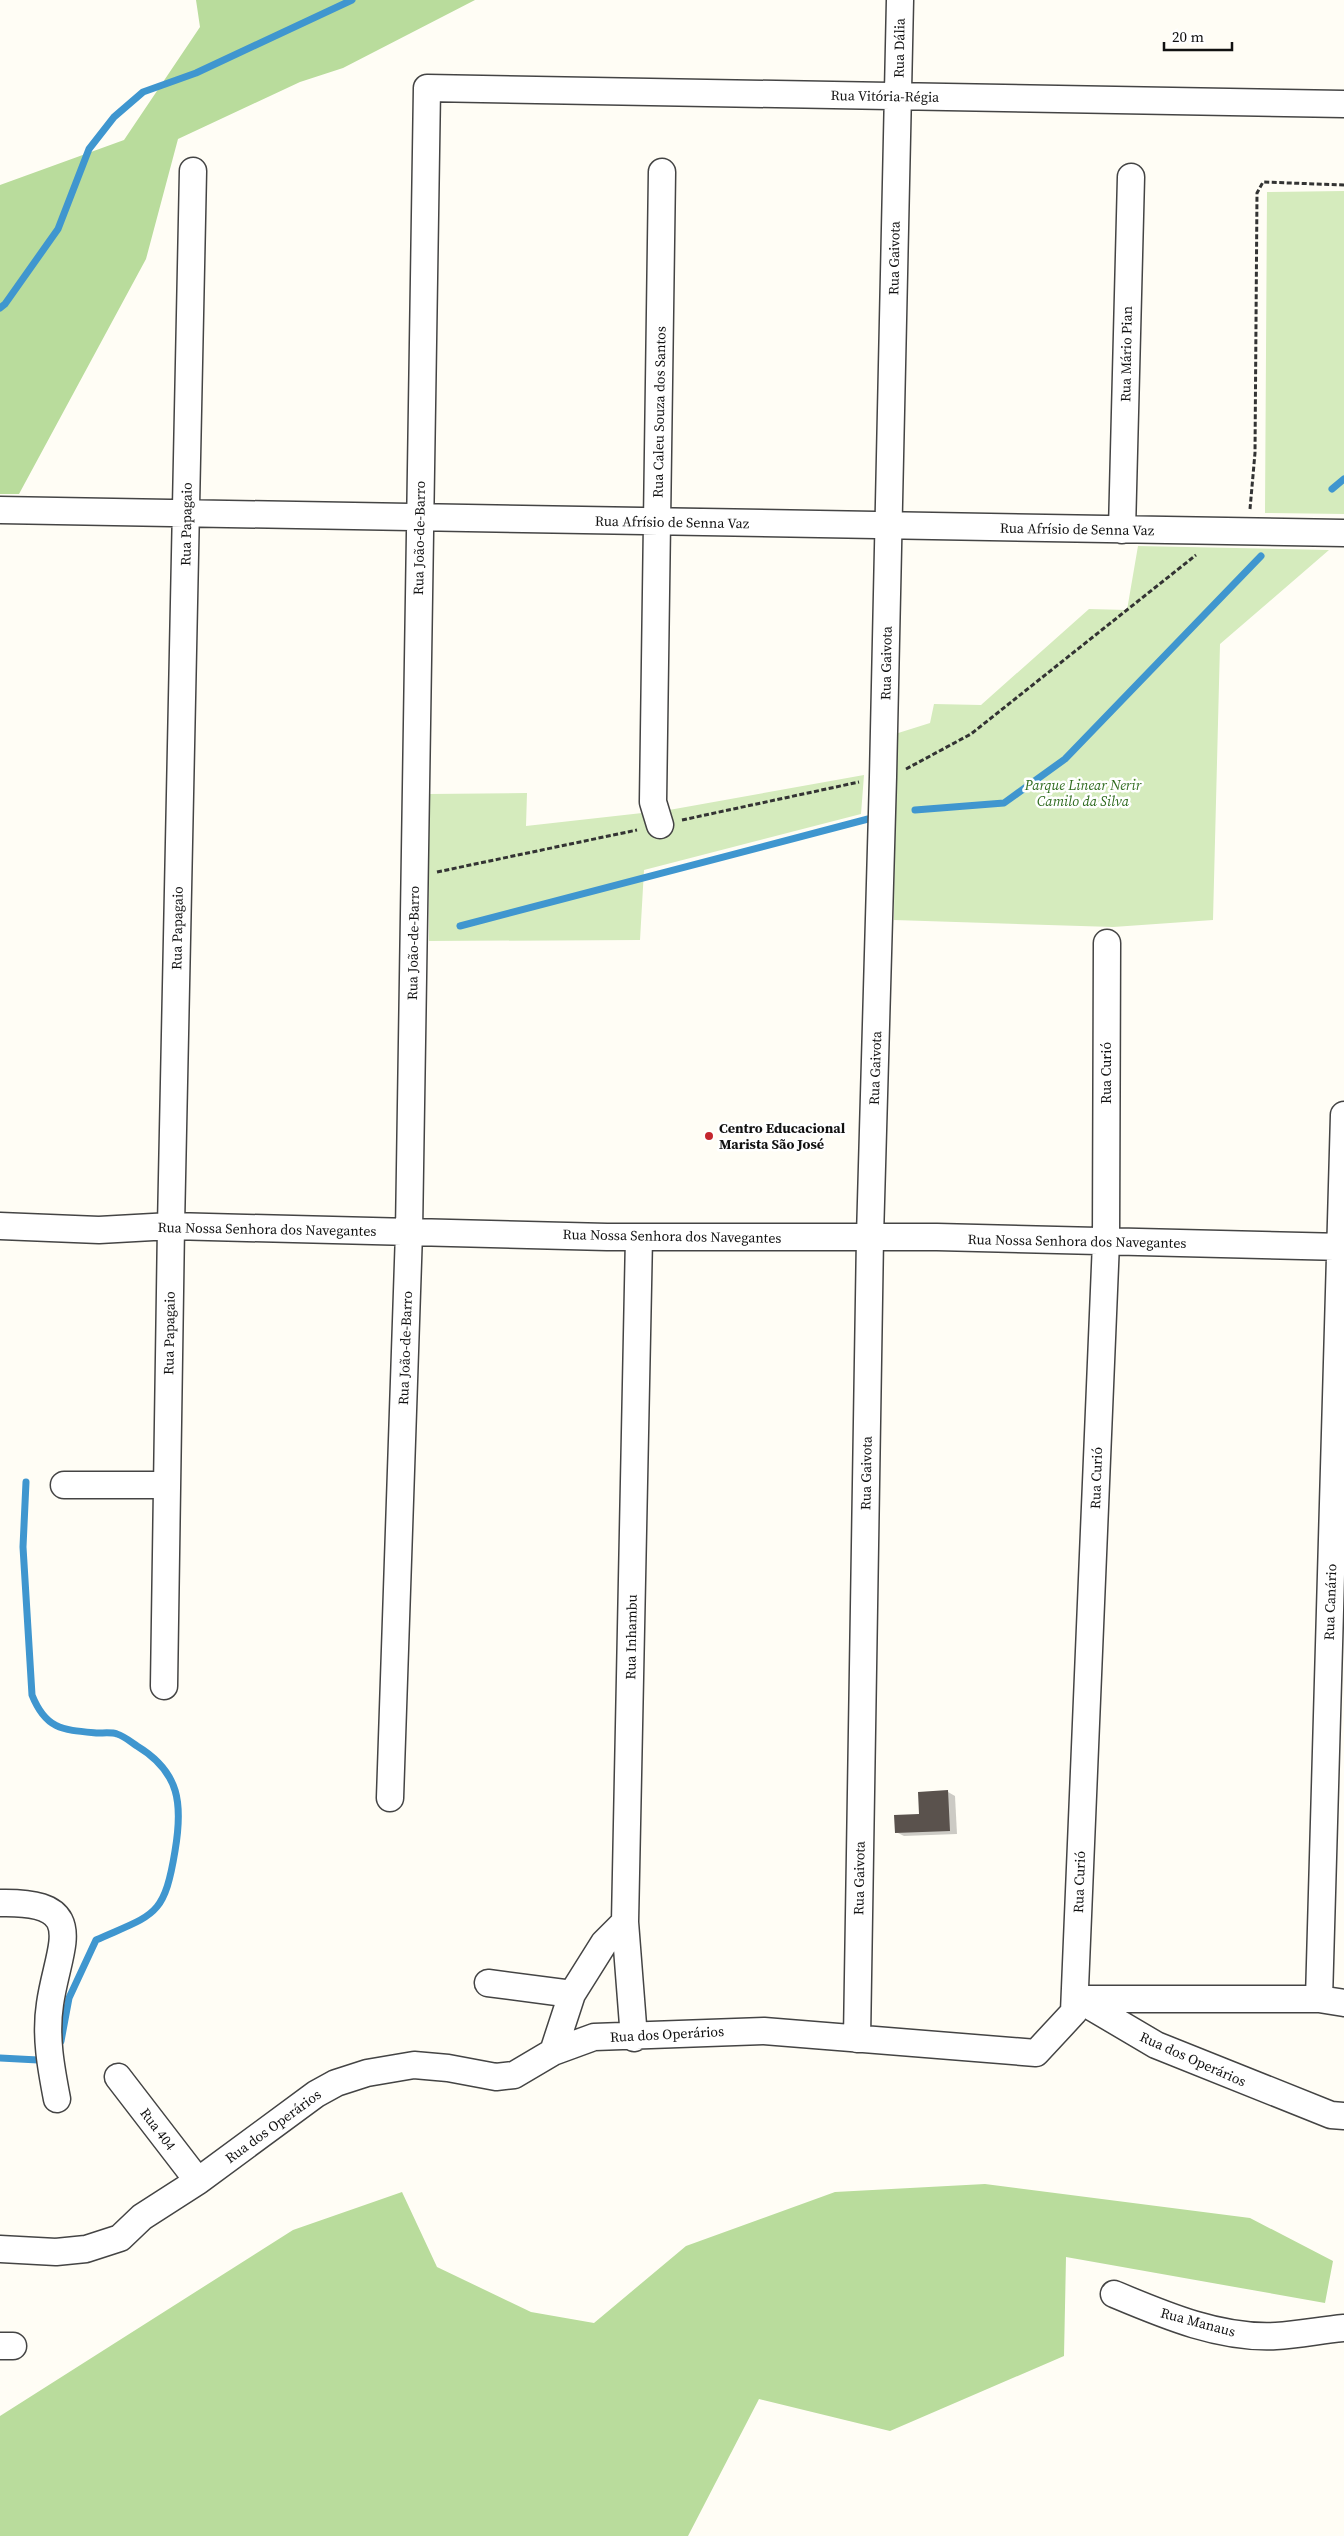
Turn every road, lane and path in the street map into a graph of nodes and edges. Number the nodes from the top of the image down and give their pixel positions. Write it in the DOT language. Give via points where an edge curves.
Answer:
graph roads {
  1 [pos="900,0"];
  2 [pos="427,88"];
  3 [pos="898,96"];
  4 [pos="1344,104"];
  5 [pos="193,171"];
  6 [pos="662,172"];
  7 [pos="1131,177"];
  8 [pos="1344,185"];
  9 [pos="0,510"];
  10 [pos="186,514"];
  11 [pos="420,518"];
  12 [pos="657,522"];
  13 [pos="888,526"];
  14 [pos="1122,530"];
  15 [pos="1226,531"];
  16 [pos="1344,533"];
  17 [pos="1197,554"];
  18 [pos="883,777"];
  19 [pos="656,814"];
  20 [pos="1107,943"];
  21 [pos="1344,1115"];
  22 [pos="0,1226"];
  23 [pos="171,1226"];
  24 [pos="409,1232"];
  25 [pos="639,1237"];
  26 [pos="870,1237"];
  27 [pos="1106,1242"];
  28 [pos="1342,1247"];
  29 [pos="64,1485"];
  30 [pos="167,1485"];
  31 [pos="164,1686"];
  32 [pos="390,1798"];
  33 [pos="0,1903"];
  34 [pos="625,1922"];
  35 [pos="488,1983"];
  36 [pos="572,1994"];
  37 [pos="1319,1999"];
  38 [pos="1344,2003"];
  39 [pos="1076,2006"];
  40 [pos="634,2038"];
  41 [pos="856,2039"];
  42 [pos="554,2052"];
  43 [pos="118,2076"];
  44 [pos="57,2099"];
  45 [pos="1344,2116"];
  46 [pos="198,2181"];
  47 [pos="0,2249"];
  48 [pos="1114,2294"];
  49 [pos="1344,2328"];
  1 -- 3 [label="street, Rua Dália"];
  2 -- 3 [label="street, Rua Vitória-Régia"];
  2 -- 11 [label="street, Rua João-de-Barro"];
  3 -- 4 [label="street, Rua Vitória-Régia"];
  3 -- 13 [label="street, Rua Gaivota"];
  5 -- 10 [label="street, Rua Papagaio"];
  6 -- 12 [label="street, Rua Caleu Souza dos Santos"];
  7 -- 14 [label="street, Rua Mário Pian"];
  8 -- 15 [label="path" via="1263,182 1257,193 1255,453 1250,508"];
  9 -- 10 [label="street, Rua Afrísio de Senna Vaz"];
  10 -- 11 [label="street, Rua Afrísio de Senna Vaz"];
  10 -- 23 [label="street, Rua Papagaio"];
  11 -- 12 [label="street, Rua Afrísio de Senna Vaz"];
  11 -- 24 [label="street, Rua João-de-Barro"];
  12 -- 13 [label="street, Rua Afrísio de Senna Vaz"];
  12 -- 19 [label="street, Rua Caleu Souza dos Santos"];
  13 -- 14 [label="street, Rua Afrísio de Senna Vaz"];
  13 -- 18 [label="street, Rua Gaivota"];
  14 -- 15 [label="street, Rua Afrísio de Senna Vaz"];
  15 -- 16 [label="street, Rua Afrísio de Senna Vaz"];
  17 -- 18 [label="path" via="971,734 908,768"];
  18 -- 26 [label="street, Rua Gaivota"];
  20 -- 27 [label="street, Rua Curió"];
  21 -- 28 [label="street, Rua Canário"];
  22 -- 23 [label="street, Rua Nossa Senhora dos Navegantes" via="99,1230"];
  23 -- 24 [label="street, Rua Nossa Senhora dos Navegantes"];
  23 -- 30 [label="street, Rua Papagaio"];
  24 -- 25 [label="street, Rua Nossa Senhora dos Navegantes"];
  24 -- 32 [label="street, Rua João-de-Barro"];
  25 -- 26 [label="street, Rua Nossa Senhora dos Navegantes"];
  25 -- 34 [label="street, Rua Inhambu"];
  26 -- 27 [label="street, Rua Nossa Senhora dos Navegantes"];
  26 -- 41 [label="street, Rua Gaivota"];
  27 -- 28 [label="street, Rua Nossa Senhora dos Navegantes"];
  27 -- 39 [label="street, Rua Curió"];
  28 -- 37 [label="street, Rua Canário"];
  29 -- 30 [label="street"];
  30 -- 31 [label="street, Rua Papagaio"];
  33 -- 44 [label="street" via="37,1906 56,1915 63,1930 64,1946 50,2003 48,2030"];
  34 -- 36 [label="street" via="604,1943"];
  34 -- 40 [label="street, Rua Inhambu"];
  35 -- 36 [label="street"];
  36 -- 42 [label="street"];
  37 -- 38 [label="street"];
  37 -- 39 [label="street"];
  39 -- 41 [label="street, Rua dos Operários" via="1036,2053"];
  39 -- 45 [label="street, Rua dos Operários" via="1156,2045 1305,2106"];
  40 -- 41 [label="street, Rua dos Operários" via="764,2031"];
  40 -- 42 [label="street, Rua dos Operários" via="594,2037"];
  42 -- 46 [label="street, Rua dos Operários" via="514,2076 496,2077 414,2065 374,2071 336,2083 316,2094"];
  43 -- 46 [label="street, Rua 404"];
  46 -- 47 [label="street, Rua dos Operários" via="142,2217 120,2238 86,2249 56,2252"];
  48 -- 49 [label="street, Rua Manaus" via="1158,2312 1233,2334 1274,2336"];
}
